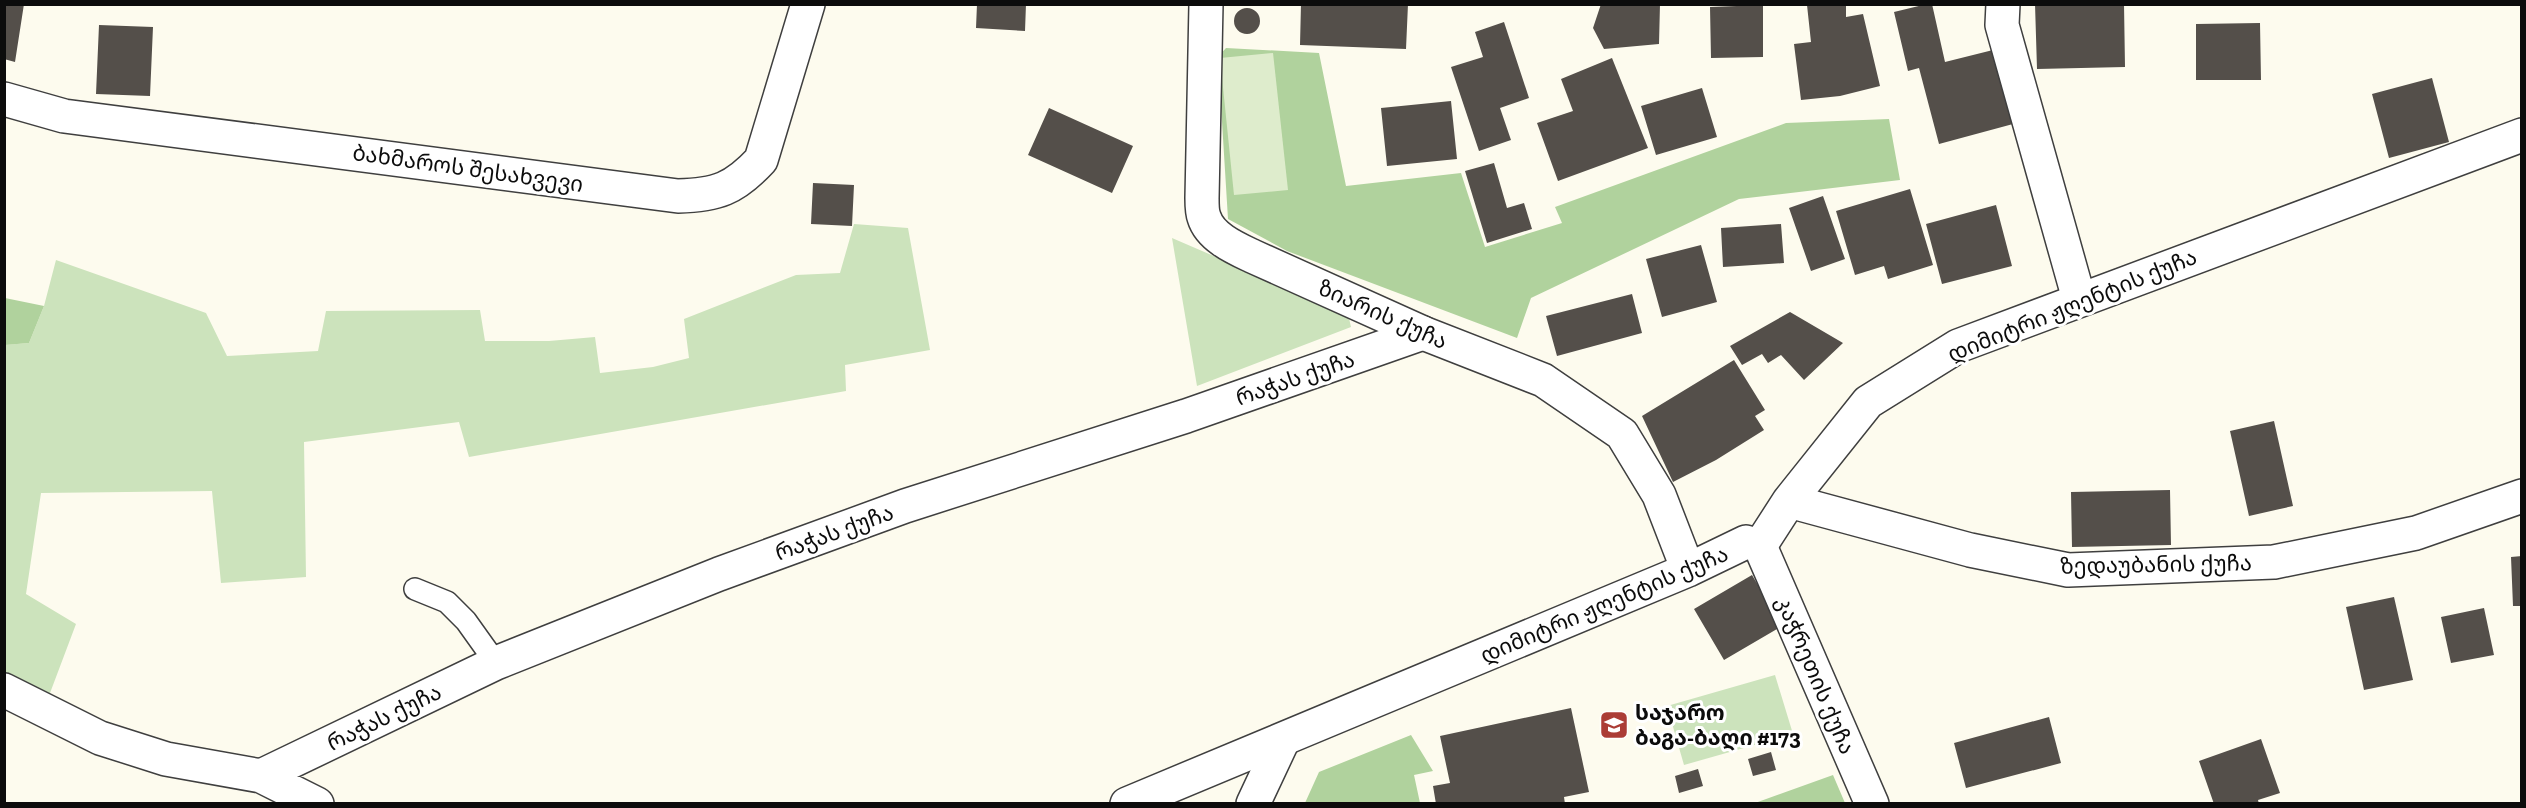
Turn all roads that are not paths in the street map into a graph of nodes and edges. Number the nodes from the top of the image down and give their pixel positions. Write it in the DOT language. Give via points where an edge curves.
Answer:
graph roads {
  1 [pos="808,4"];
  2 [pos="1206,4"];
  3 [pos="2003,4"];
  4 [pos="4,99"];
  5 [pos="2522,135"];
  6 [pos="2079,299"];
  7 [pos="1423,333"];
  8 [pos="2522,496"];
  9 [pos="1789,501"];
  10 [pos="1760,546"];
  11 [pos="1688,570"];
  12 [pos="415,589"];
  13 [pos="496,663"];
  14 [pos="4,690"];
  15 [pos="1283,740"];
  16 [pos="261,776"];
  17 [pos="317,804"];
  18 [pos="1127,804"];
  19 [pos="1253,804"];
  20 [pos="1872,804"];
  1 -- 4 [label="street, ბახმაროს შესახვევი" via="760,160 724,191 704,195 678,196 64,116"];
  2 -- 7 [label="street, ზიარის ქუჩა" via="1204,218 1228,244"];
  3 -- 6 [label="street" via="2002,25"];
  5 -- 6 [label="street, დიმიტრი ჟღენტის ქუჩა"];
  6 -- 9 [label="street, დიმიტრი ჟღენტის ქუჩა" via="1958,346 1868,402"];
  7 -- 11 [label="street, ზიარის ქუჩა" via="1543,381 1622,434 1659,495"];
  7 -- 13 [label="street, რაჭას ქუჩა" via="1186,416 905,506 719,574"];
  8 -- 9 [label="street, ზედაუბანის ქუჩა" via="2416,533 2274,562 2068,570 1970,549"];
  9 -- 10 [label="street, დიმიტრი ჟღენტის ქუჩა"];
  10 -- 11 [label="street, დიმიტრი ჟღენტის ქუჩა" via="1746,542"];
  10 -- 20 [label="street, კაჭრეთის ქუჩა"];
  11 -- 15 [label="street, დიმიტრი ჟღენტის ქუჩა"];
  12 -- 13 [label="lane" via="447,602"];
  13 -- 16 [label="street, რაჭას ქუჩა"];
  14 -- 16 [label="street" via="100,738 166,759"];
  15 -- 18 [label="street, დიმიტრი ჟღენტის ქუჩა"];
  15 -- 19 [label="street"];
  16 -- 17 [label="street"];
}
